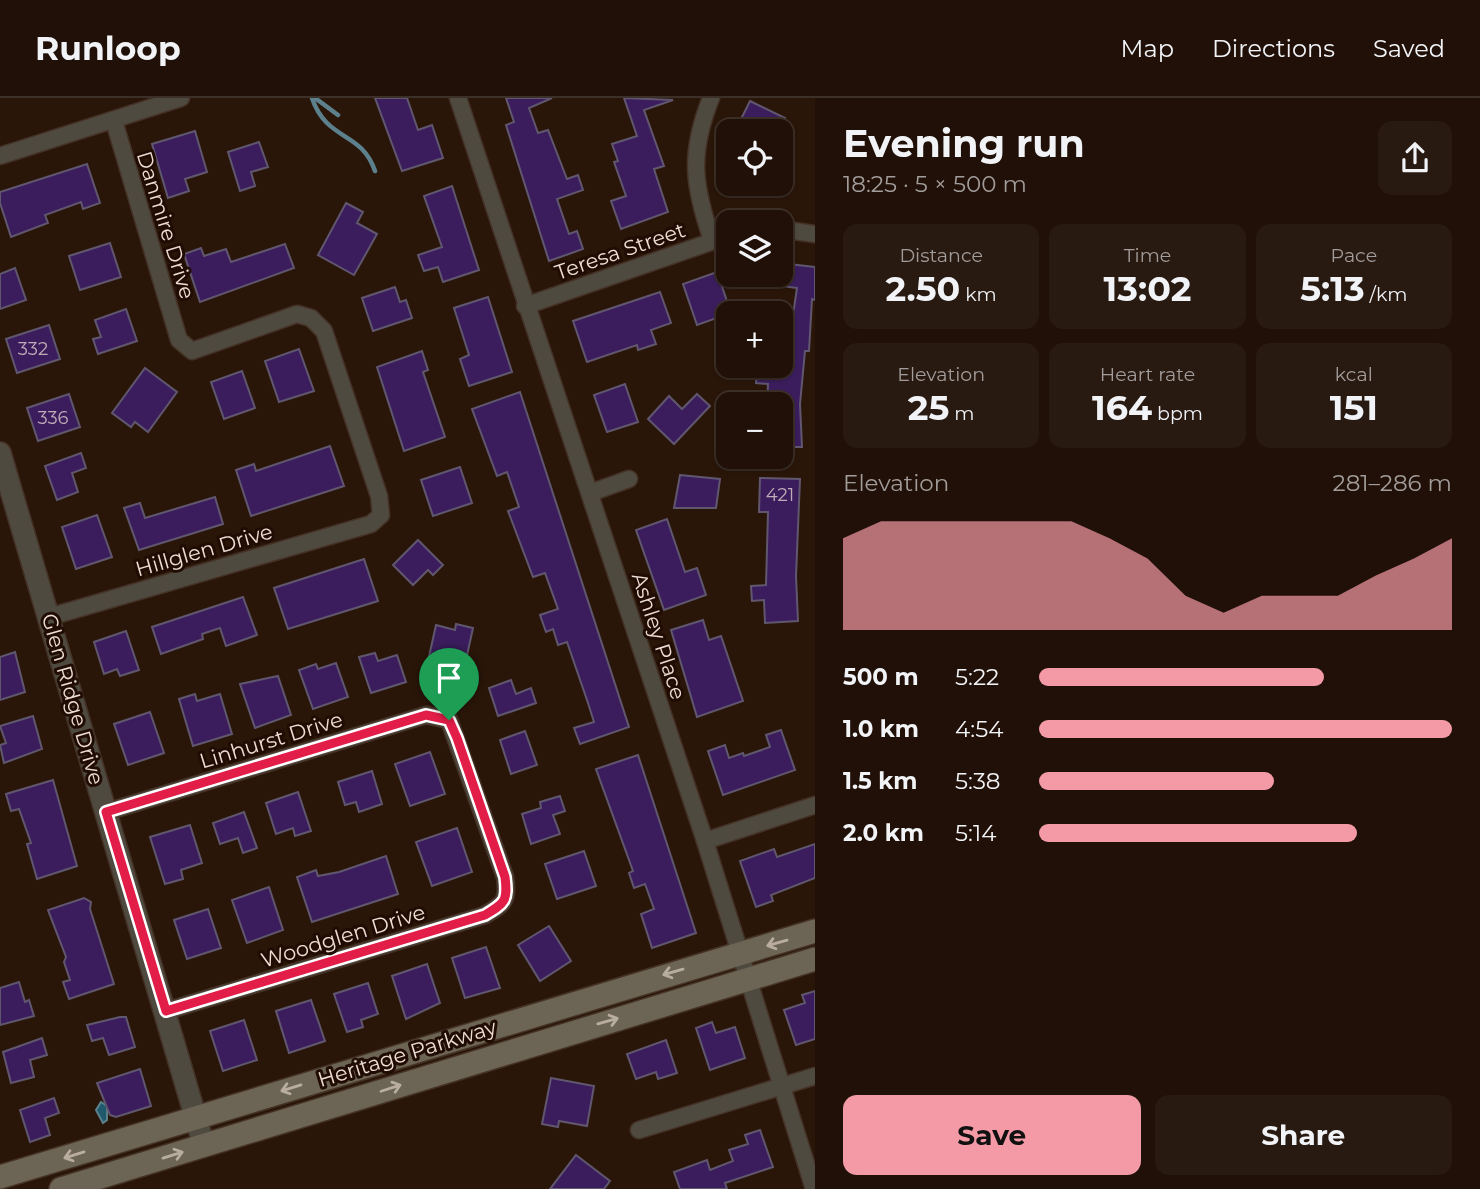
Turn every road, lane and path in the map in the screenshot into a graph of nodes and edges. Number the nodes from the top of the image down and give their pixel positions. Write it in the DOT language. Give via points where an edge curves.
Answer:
graph roads {
  1 [pos="181,98"];
  2 [pos="458,98"];
  3 [pos="710,98"];
  4 [pos="114,121"];
  5 [pos="0,156"];
  6 [pos="793,231"];
  7 [pos="815,234"];
  8 [pos="716,239"];
  9 [pos="712,240"];
  10 [pos="525,306"];
  11 [pos="0,453"];
  12 [pos="629,479"];
  13 [pos="590,493"];
  14 [pos="371,524"];
  15 [pos="49,617"];
  16 [pos="815,805"];
  17 [pos="106,812"];
  18 [pos="705,841"];
  19 [pos="505,877"];
  20 [pos="815,931"];
  21 [pos="739,954"];
  22 [pos="815,959"];
  23 [pos="748,978"];
  24 [pos="166,1011"];
  25 [pos="815,1076"];
  26 [pos="780,1085"];
  27 [pos="197,1117"];
  28 [pos="639,1130"];
  29 [pos="204,1146"];
  30 [pos="1,1175"];
  31 [pos="61,1189"];
  32 [pos="814,1189"];
  1 -- 4 [label="street"];
  2 -- 10 [label="street, Ashley Place"];
  3 -- 9 [label="street" via="699,128 694,170"];
  4 -- 5 [label="street"];
  4 -- 14 [label="street, Danmire Drive" via="179,340 192,351 297,314 311,318 324,331 379,496 381,515"];
  6 -- 7 [label="street"];
  8 -- 9 [label="street, Teresa Street"];
  9 -- 10 [label="street, Teresa Street"];
  10 -- 13 [label="street, Ashley Place"];
  11 -- 15 [label="street, Glen Ridge Drive"];
  12 -- 13 [label="street"];
  13 -- 18 [label="street, Ashley Place"];
  14 -- 15 [label="street, Hillglen Drive"];
  15 -- 17 [label="street, Glen Ridge Drive"];
  16 -- 18 [label="street"];
  17 -- 19 [label="street, Linhurst Drive" via="426,715 449,720"];
  17 -- 24 [label="street, Glen Ridge Drive"];
  18 -- 21 [label="street, Ashley Place"];
  19 -- 24 [label="street, Woodglen Drive" via="508,895 501,906 485,915"];
  20 -- 21 [label="main road, Heritage Parkway, one-way"];
  21 -- 23 [label="street, Ashley Place"];
  21 -- 27 [label="main road, Heritage Parkway, one-way"];
  22 -- 23 [label="main road, Heritage Parkway"];
  23 -- 26 [label="street, Ashley Place"];
  29 -- 23 [label="main road, Heritage Parkway, one-way"];
  24 -- 27 [label="street, Glen Ridge Drive"];
  25 -- 26 [label="street"];
  26 -- 28 [label="street"];
  26 -- 32 [label="street, Ashley Place"];
  27 -- 29 [label="street, Glen Ridge Drive"];
  27 -- 30 [label="main road, Heritage Parkway, one-way"];
  31 -- 29 [label="main road, Heritage Parkway, one-way"];
}
